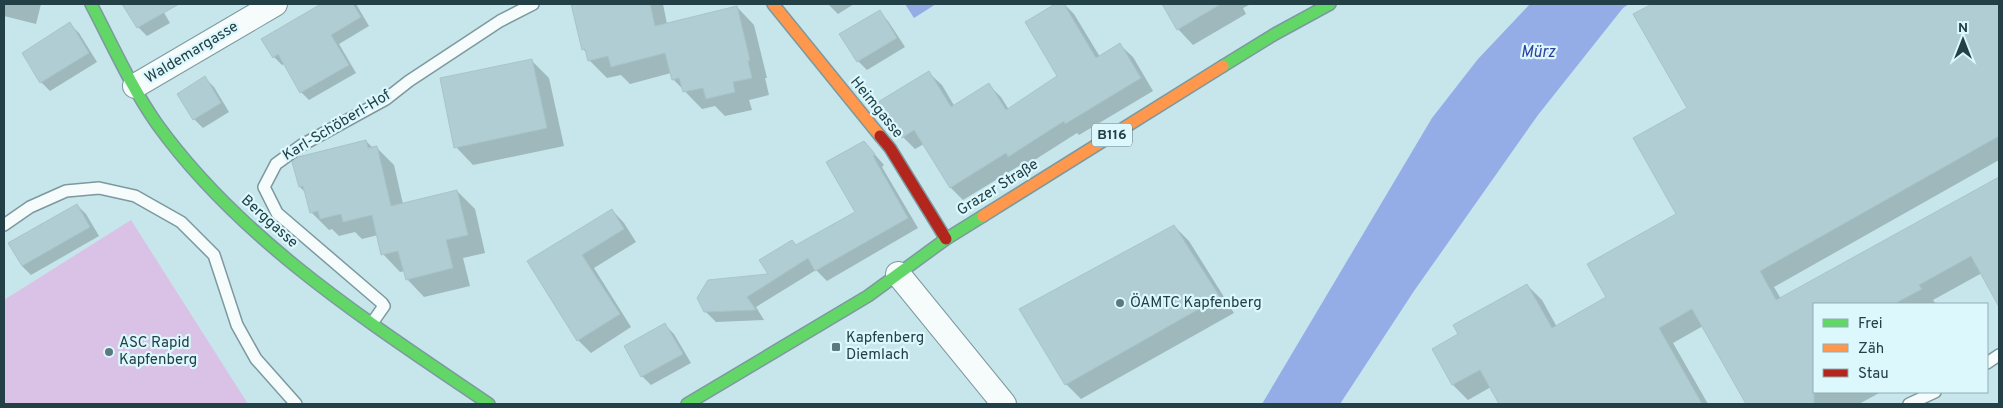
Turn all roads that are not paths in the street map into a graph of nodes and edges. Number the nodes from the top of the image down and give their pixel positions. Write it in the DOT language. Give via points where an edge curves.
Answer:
graph roads {
  1 [pos="91,4"];
  2 [pos="275,4"];
  3 [pos="533,4"];
  4 [pos="773,4"];
  5 [pos="1330,4"];
  6 [pos="135,86"];
  7 [pos="4,225"];
  8 [pos="946,239"];
  9 [pos="898,274"];
  10 [pos="372,323"];
  11 [pos="1999,355"];
  12 [pos="1988,362"];
  13 [pos="1933,393"];
  14 [pos="296,404"];
  15 [pos="489,404"];
  16 [pos="687,404"];
  17 [pos="1004,404"];
  18 [pos="1909,404"];
  1 -- 6 [label="street, Berggasse"];
  2 -- 6 [label="street, Waldemargasse"];
  3 -- 10 [label="lane, Karl-Schöberl-Hof" via="500,21 386,98 302,145 276,164 264,187 277,213 382,302 383,310"];
  4 -- 8 [label="street, Heimgasse" via="890,148"];
  5 -- 8 [label="street, Grazer Straße / B116" via="1275,34"];
  6 -- 10 [label="street, Berggasse" via="157,122 211,190 285,258"];
  7 -- 14 [label="lane" via="30,207 66,191 100,188 135,196 181,222 214,255 237,325 256,359"];
  8 -- 9 [label="street, Grazer Straße / B116"];
  9 -- 16 [label="street, Grazer Straße / B116" via="868,296"];
  9 -- 17 [label="street"];
  10 -- 15 [label="street, Berggasse"];
  11 -- 12 [label="lane"];
  13 -- 18 [label="lane"];
}
